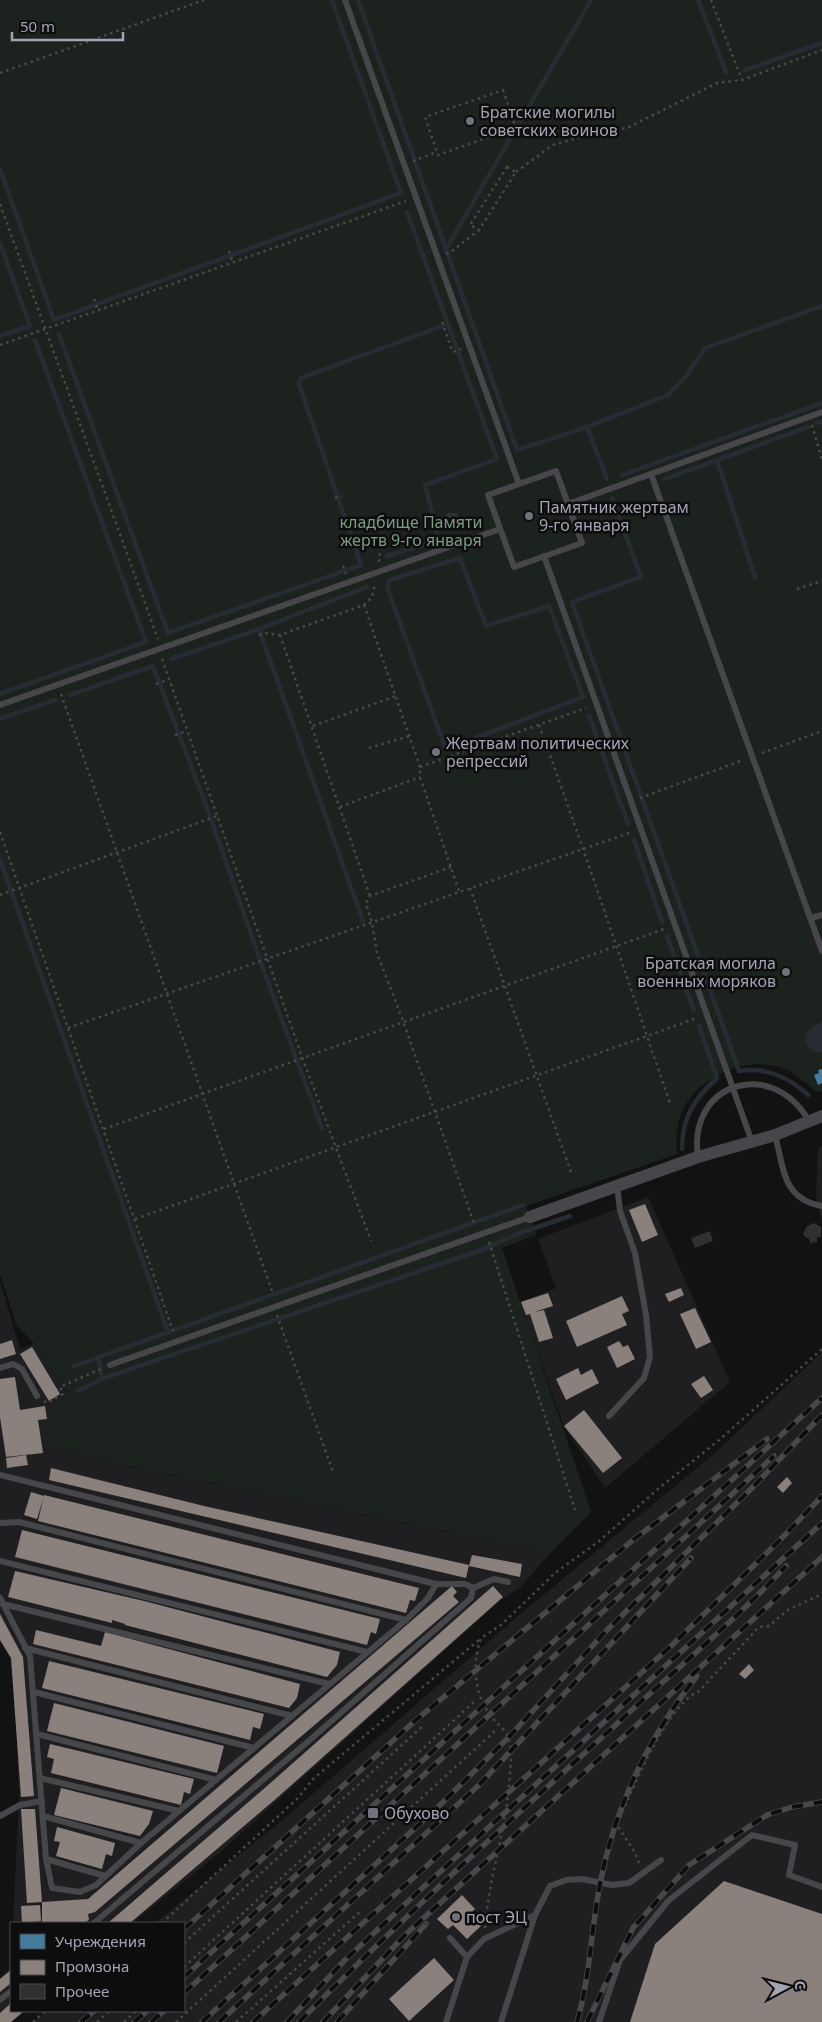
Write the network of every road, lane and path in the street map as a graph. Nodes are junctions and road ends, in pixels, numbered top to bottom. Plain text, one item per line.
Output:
1 (204, 0) edge
2 (345, 0) edge
3 (711, 0) edge
4 (822, 50) edge
5 (0, 72) edge
6 (742, 80) junction
7 (438, 152) junction
8 (412, 162) dead end
9 (516, 172) junction
10 (417, 199) junction
11 (0, 204) edge
12 (479, 230) junction
13 (229, 251) dead end
14 (452, 251) dead end
15 (233, 263) junction
16 (94, 299) dead end
17 (98, 311) junction
18 (442, 322) dead end
19 (45, 329) junction
20 (0, 345) edge
21 (463, 349) dead end
22 (822, 412) edge
23 (809, 417) junction
24 (822, 460) edge
25 (651, 474) junction
26 (519, 484) junction
27 (342, 496) dead end
28 (335, 498) dead end
29 (568, 504) junction
30 (500, 529) junction
31 (544, 556) junction
32 (343, 566) dead end
33 (378, 572) junction
34 (346, 574) dead end
35 (822, 580) edge
36 (797, 589) dead end
37 (364, 605) junction
38 (259, 635) dead end
39 (280, 636) junction
40 (161, 648) junction
41 (168, 680) junction
42 (156, 684) dead end
43 (58, 686) junction
44 (396, 696) junction
45 (596, 704) junction
46 (0, 706) edge
47 (539, 725) junction
48 (312, 726) junction
49 (187, 731) junction
50 (822, 731) edge
51 (175, 735) dead end
52 (410, 736) junction
53 (369, 748) dead end
54 (753, 756) junction
55 (420, 767) junction
56 (420, 777) junction
57 (637, 799) dead end
58 (340, 807) junction
59 (217, 816) junction
60 (641, 829) junction
61 (0, 832) edge
62 (584, 849) junction
63 (116, 852) junction
64 (451, 867) junction
65 (21, 888) junction
66 (470, 888) junction
67 (459, 891) junction
68 (0, 895) edge
69 (370, 896) junction
70 (822, 915) edge
71 (811, 918) junction
72 (372, 923) junction
73 (675, 925) junction
74 (615, 947) junction
75 (822, 951) edge
76 (268, 959) junction
77 (505, 986) junction
78 (168, 995) junction
79 (707, 1014) junction
80 (403, 1021) junction
81 (68, 1028) junction
82 (647, 1036) junction
83 (302, 1057) junction
84 (537, 1075) junction
85 (733, 1088) junction
86 (202, 1094) junction
87 (671, 1106) dead end
88 (434, 1112) junction
89 (822, 1116) edge
90 (809, 1121) junction
91 (104, 1129) junction
92 (775, 1135) junction
93 (753, 1142) junction
94 (336, 1147) junction
95 (698, 1157) junction
96 (571, 1172) dead end
97 (234, 1184) junction
98 (617, 1185) junction
99 (822, 1206) edge
100 (530, 1217) joint
101 (136, 1219) junction
102 (475, 1227) dead end
103 (371, 1241) dead end
104 (489, 1244) dead end
105 (272, 1291) dead end
106 (277, 1316) dead end
107 (172, 1327) dead end
108 (822, 1349) edge
109 (110, 1366) dead end
110 (0, 1368) edge
111 (97, 1370) dead end
112 (36, 1396) joint
113 (609, 1416) dead end
114 (333, 1472) dead end
115 (0, 1475) edge
116 (575, 1510) dead end
117 (0, 1523) edge
118 (0, 1560) edge
119 (508, 1582) dead end
120 (436, 1584) junction
121 (473, 1588) junction
122 (822, 1594) edge
123 (2, 1601) edge
124 (406, 1620) junction
125 (481, 1638) junction
126 (26, 1648) junction
127 (367, 1652) junction
128 (329, 1684) junction
129 (34, 1692) junction
130 (475, 1700) dead end
131 (292, 1716) junction
132 (424, 1725) dead end
133 (496, 1730) dead end
134 (37, 1734) junction
135 (254, 1748) junction
136 (40, 1778) junction
137 (216, 1780) junction
138 (42, 1801) junction
139 (179, 1811) junction
140 (0, 1816) edge
141 (43, 1816) junction
142 (141, 1843) junction
143 (46, 1859) junction
144 (662, 1860) dead end
145 (643, 1874) junction
146 (105, 1876) junction
147 (822, 1887) edge
148 (362, 1911) dead end
149 (536, 1915) junction
150 (95, 1922) edge
151 (163, 1922) edge
152 (450, 1938) dead end
153 (484, 1939) junction
154 (185, 1942) edge
155 (467, 1957) junction
156 (185, 1966) edge
157 (10, 1992) edge
158 (0, 2000) edge
159 (44, 2012) edge
160 (108, 2012) edge
161 (135, 2012) edge
162 (33, 2022) edge
163 (97, 2022) edge
164 (124, 2022) edge
165 (176, 2022) edge
166 (236, 2022) edge
167 (446, 2022) edge
168 (501, 2022) edge
169 (599, 2022) edge

1 - 5 path
2 - 10 lane
3 - 6 path
4 - 6 path
6 - 9 path
7 - 7 path
7 - 8 path
9 - 12 path
9 - 12 path
10 - 15 path
10 - 26 lane
11 - 19 path
12 - 14 path
13 - 15 path
15 - 17 path
16 - 17 path
17 - 19 path
18 - 21 path
19 - 20 path
19 - 40 path
22 - 23 lane
23 - 24 path
23 - 25 lane
25 - 29 lane
25 - 54 lane
26 - 29 lane
26 - 30 lane
27 - 28 path
29 - 31 lane
30 - 31 lane
30 - 33 lane
31 - 45 lane
32 - 34 path
33 - 37 path
33 - 40 lane
35 - 36 path
37 - 39 path
37 - 44 path
38 - 39 path
39 - 48 path
40 - 41 path
40 - 43 lane
41 - 42 path
41 - 49 path
43 - 46 lane
43 - 63 path
44 - 48 path
44 - 52 path
45 - 47 path
45 - 60 lane
47 - 55 path
47 - 62 path
48 - 58 path
49 - 51 path
49 - 59 path
50 - 54 path
52 - 53 path
52 - 55 path
54 - 57 path
54 - 71 lane
55 - 56 path
56 - 58 path
56 - 64 path
58 - 69 path
59 - 63 path
59 - 76 path
60 - 62 path
60 - 73 lane
61 - 65 path
62 - 66 path
62 - 74 path
63 - 65 path
63 - 78 path
64 - 67 path
64 - 69 path
65 - 68 path
65 - 81 path
66 - 67 path
66 - 77 path
67 - 72 path
69 - 72 path
70 - 71 lane
71 - 75 lane
72 - 76 path
72 - 80 path
73 - 74 path
73 - 79 lane
74 - 77 path
74 - 82 path
76 - 78 path
76 - 83 path
77 - 80 path
77 - 84 path
78 - 81 path
78 - 86 path
79 - 82 path
79 - 85 lane
80 - 83 path
80 - 88 path
81 - 91 path
82 - 84 path
82 - 87 path
83 - 86 path
83 - 94 path
84 - 88 path
84 - 96 path
85 - 90 lane
85 - 93 lane
85 - 95 lane
86 - 91 path
86 - 97 path
88 - 94 path
88 - 102 path
89 - 90 street
90 - 92 street
91 - 101 path
92 - 93 street
92 - 99 lane
93 - 95 street
94 - 97 path
94 - 103 path
95 - 98 street
97 - 101 path
97 - 105 path
98 - 100 street
98 - 113 lane
100 - 109 lane
101 - 107 path
104 - 116 path
106 - 114 path
108 - 125 path
110 - 112 lane
111 - 112 path
115 - 120 lane
117 - 124 lane
118 - 127 lane
119 - 121 lane
120 - 121 lane
120 - 124 lane
121 - 150 lane
122 - 145 path
123 - 126 lane
123 - 128 lane
124 - 127 lane
125 - 151 path
125 - 153 path
126 - 129 lane
126 - 131 lane
127 - 128 lane
128 - 131 lane
129 - 134 lane
129 - 135 lane
130 - 156 path
131 - 135 lane
132 - 154 path
133 - 165 path
134 - 136 lane
134 - 137 lane
135 - 137 lane
136 - 138 lane
136 - 139 lane
137 - 139 lane
138 - 140 lane
138 - 141 lane
139 - 142 lane
141 - 142 lane
141 - 143 lane
142 - 146 lane
143 - 146 lane
143 - 146 lane
144 - 145 lane
145 - 149 lane
147 - 169 lane
148 - 166 path
149 - 153 lane
149 - 168 lane
152 - 155 lane
153 - 155 lane
155 - 167 lane
157 - 158 lane
159 - 162 path
160 - 163 path
161 - 164 path

